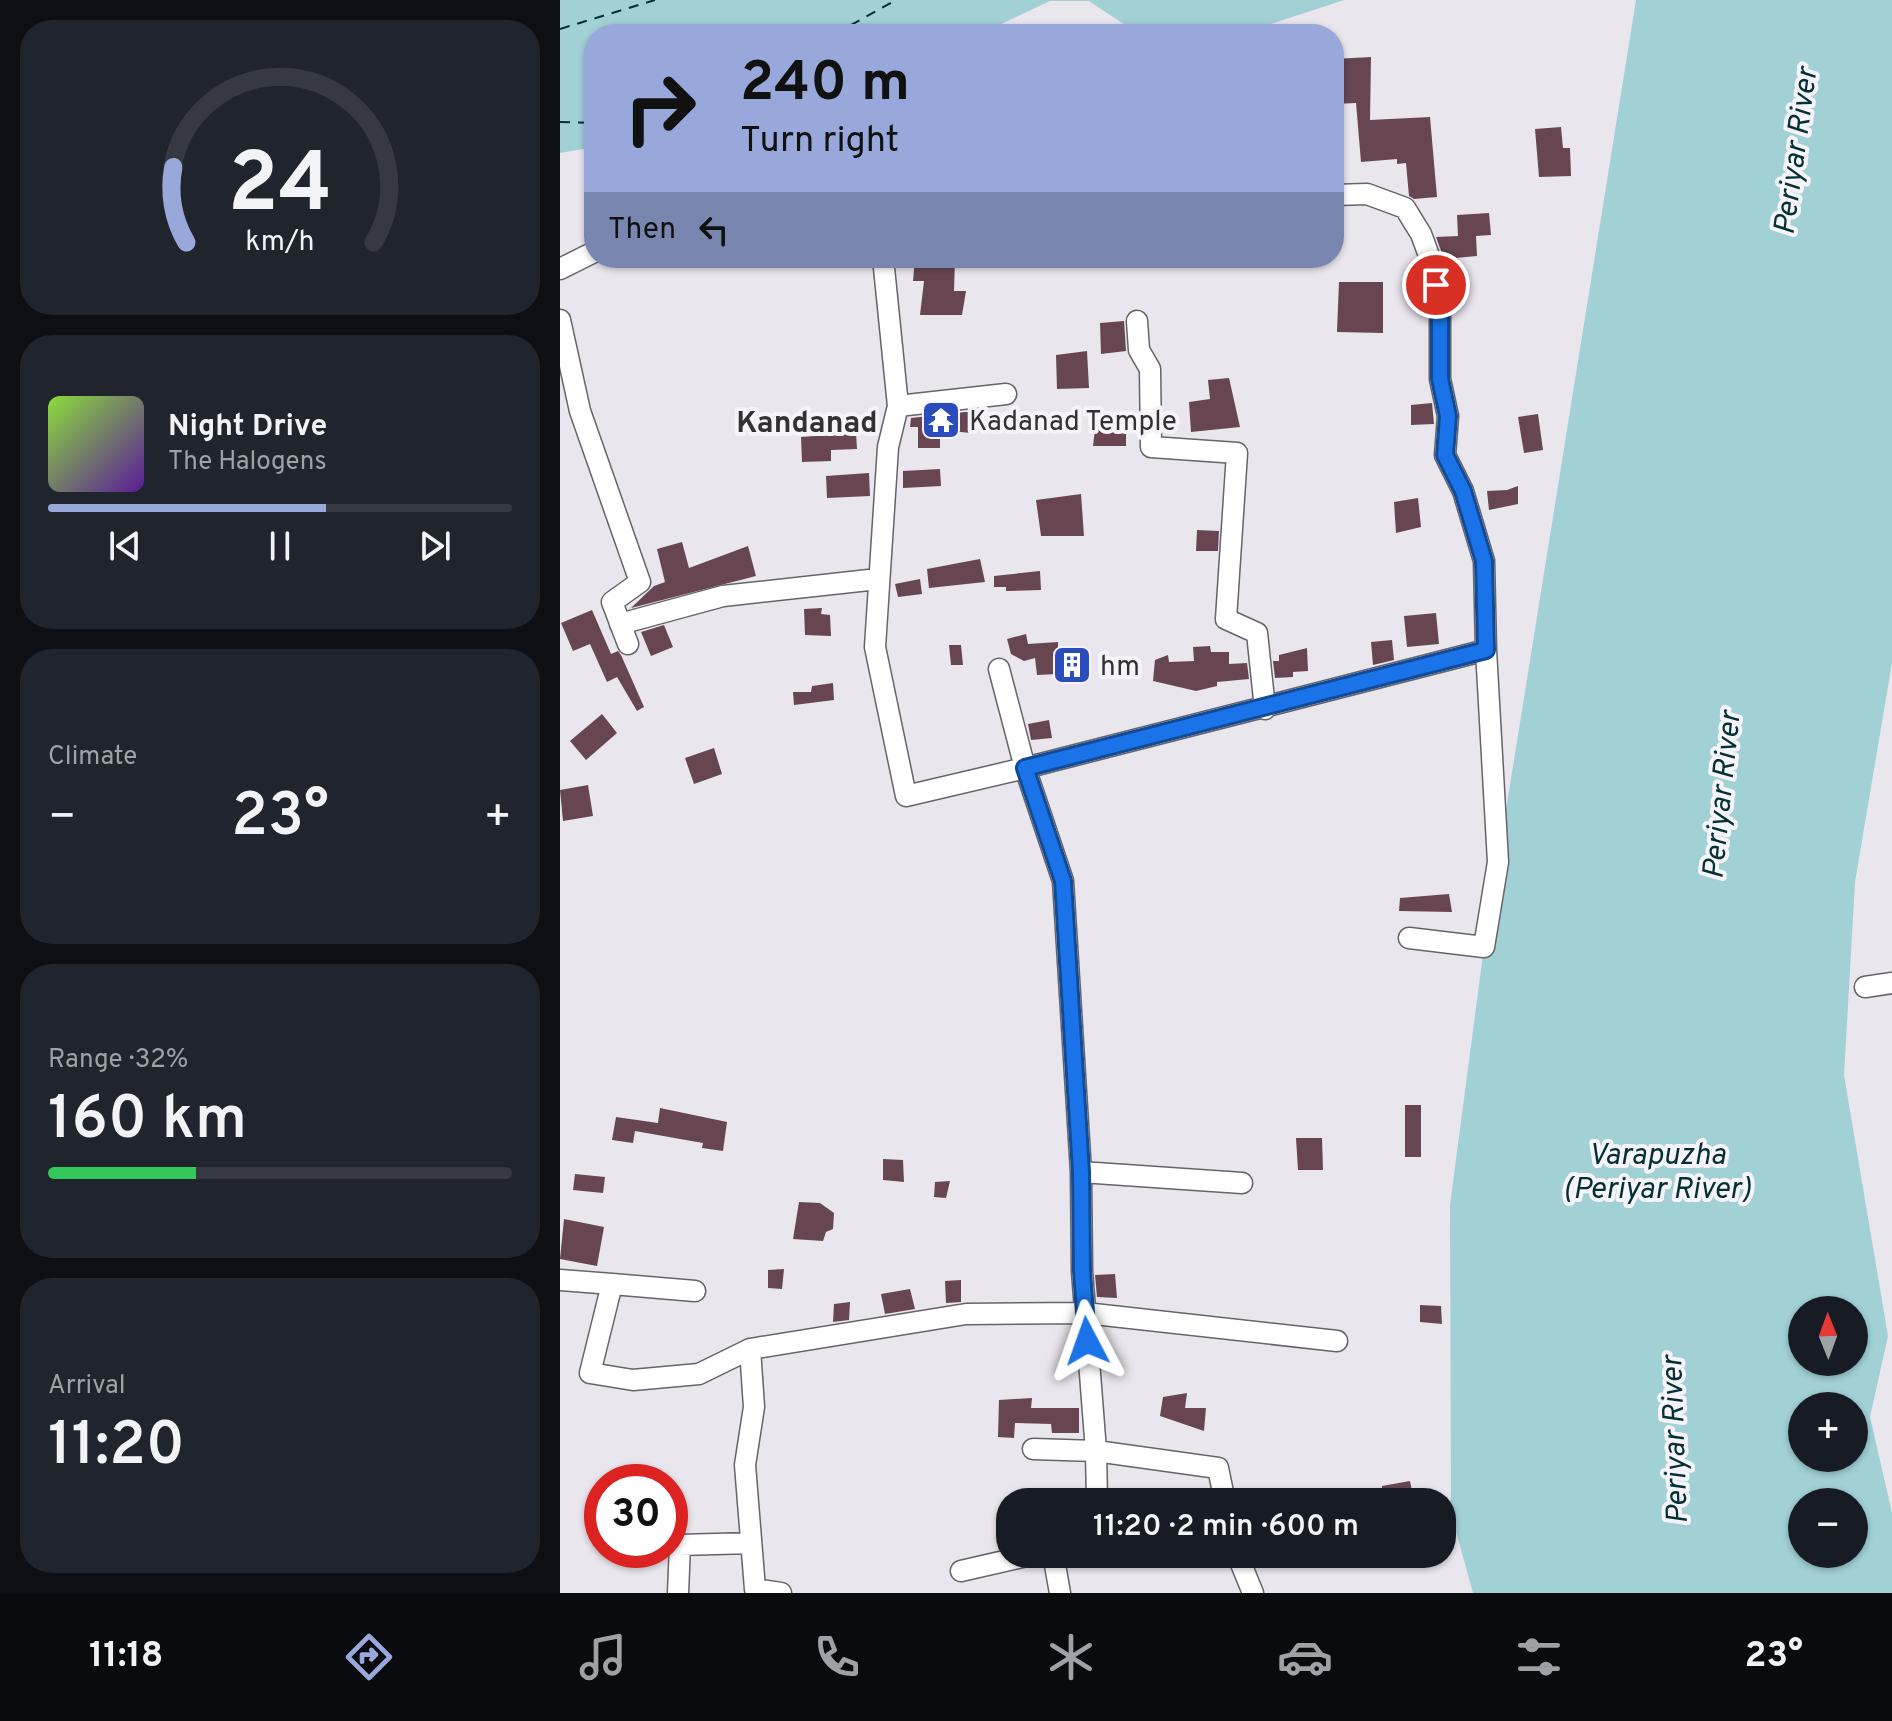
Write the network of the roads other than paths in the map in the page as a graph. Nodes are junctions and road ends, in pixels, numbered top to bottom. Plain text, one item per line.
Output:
1 (1344, 195) edge
2 (584, 257) edge
3 (884, 268) edge
4 (560, 269) edge
5 (560, 320) edge
6 (1137, 321) dead end
7 (1006, 394) dead end
8 (898, 406) junction
9 (878, 579) junction
10 (620, 624) junction
11 (628, 644) dead end
12 (1486, 650) junction
13 (999, 669) dead end
14 (1265, 709) junction
15 (1025, 768) junction
16 (1409, 938) dead end
17 (1892, 983) edge
18 (1865, 987) dead end
19 (1081, 1172) junction
20 (1242, 1183) dead end
21 (560, 1280) edge
22 (612, 1284) junction
23 (695, 1291) dead end
24 (1085, 1313) junction
25 (1337, 1341) dead end
26 (750, 1349) junction
27 (1033, 1449) dead end
28 (1096, 1451) junction
29 (1097, 1488) edge
30 (1222, 1488) edge
31 (751, 1543) junction
32 (996, 1563) edge
33 (1056, 1568) edge
34 (1240, 1568) edge
35 (961, 1571) dead end
36 (678, 1593) edge
37 (781, 1593) edge
38 (1060, 1593) edge
39 (1253, 1593) edge

1 - 12 street
2 - 4 street
3 - 8 street
5 - 10 street
6 - 14 street
7 - 8 street
8 - 9 street
9 - 10 street
9 - 15 street
10 - 11 street
12 - 14 street
12 - 16 street
13 - 15 street
14 - 15 street
15 - 19 street
17 - 18 street
19 - 20 street
19 - 24 street
21 - 22 street
22 - 23 street
22 - 26 street
24 - 25 street
24 - 26 street
24 - 28 street
26 - 31 street
27 - 28 street
28 - 29 street
28 - 30 street
31 - 36 street
31 - 37 street
32 - 35 street
33 - 38 street
34 - 39 street

